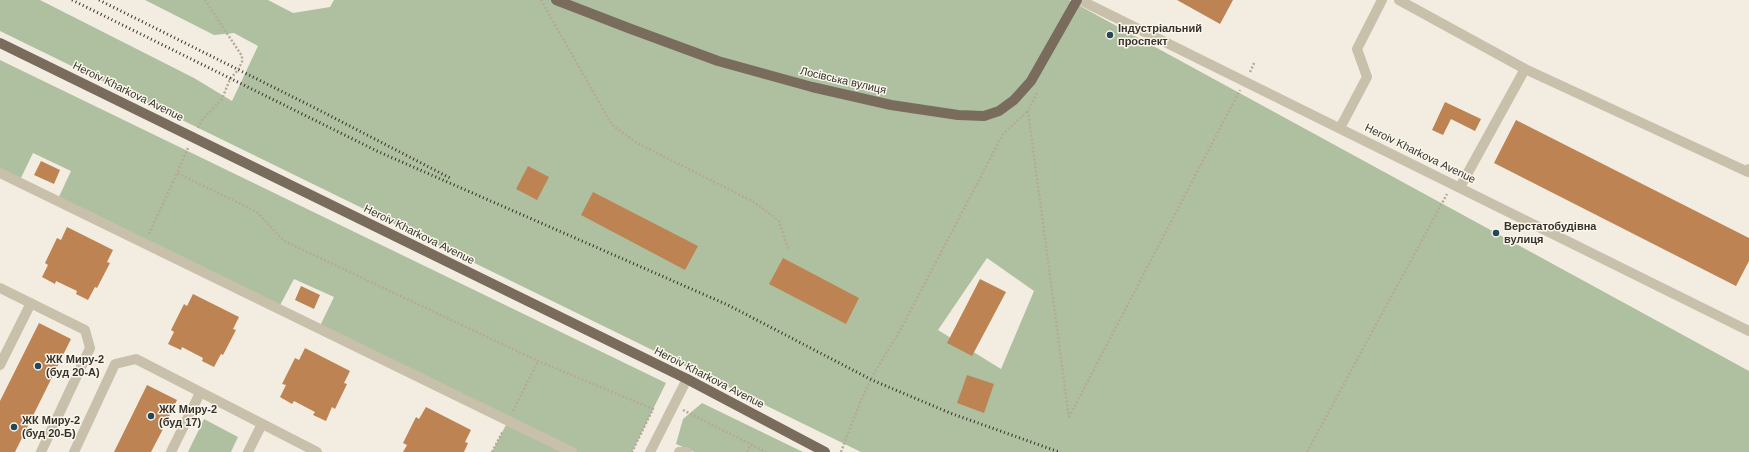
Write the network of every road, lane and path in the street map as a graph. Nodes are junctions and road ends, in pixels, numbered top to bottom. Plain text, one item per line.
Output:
1 (205, 0) edge
2 (541, 0) edge
3 (556, 0) edge
4 (1077, 0) edge
5 (1080, 0) edge
6 (1382, 0) edge
7 (1399, 0) edge
8 (0, 43) edge
9 (1255, 61) dead end
10 (1525, 69) junction
11 (1245, 81) junction
12 (1039, 89) dead end
13 (1028, 111) junction
14 (1340, 128) junction
15 (198, 130) dead end
16 (188, 148) dead end
17 (1749, 169) edge
18 (0, 173) edge
19 (178, 173) junction
20 (1456, 186) junction
21 (145, 243) junction
22 (788, 249) dead end
23 (0, 288) edge
24 (31, 303) junction
25 (1749, 331) edge
26 (538, 361) junction
27 (0, 365) edge
28 (687, 379) junction
29 (200, 392) junction
30 (674, 405) junction
31 (508, 421) junction
32 (262, 424) junction
33 (751, 444) junction
34 (760, 451) edge
35 (41, 452) edge
36 (74, 452) edge
37 (171, 452) edge
38 (248, 452) edge
39 (317, 452) edge
40 (492, 452) edge
41 (572, 452) edge
42 (632, 452) edge
43 (650, 452) edge
44 (679, 452) edge
45 (687, 452) edge
46 (747, 452) edge
47 (766, 452) edge
48 (825, 452) edge
49 (841, 452) edge
50 (1307, 452) edge

1 - 15 path
2 - 22 path
3 - 4 main road, Лосівська вулиця
5 - 11 street, Heroiv Kharkova Avenue
6 - 14 street
7 - 10 street
8 - 28 main road, Heroiv Kharkova Avenue
9 - 11 path
10 - 17 street
10 - 20 street
11 - 13 path
11 - 14 street, Heroiv Kharkova Avenue
12 - 13 path
13 - 49 path
14 - 20 street, Heroiv Kharkova Avenue
16 - 19 path
18 - 21 street
19 - 21 path
19 - 26 path
20 - 25 street, Heroiv Kharkova Avenue
20 - 50 path
21 - 31 street
23 - 24 street
24 - 27 street
24 - 35 street
26 - 31 path
26 - 42 path
28 - 30 street
28 - 48 main road, Heroiv Kharkova Avenue
29 - 32 street
29 - 36 street
29 - 37 street
30 - 33 path
30 - 43 street
31 - 40 path
31 - 41 street
32 - 38 street
32 - 39 street
33 - 34 path
33 - 46 path
34 - 47 path
44 - 45 street

